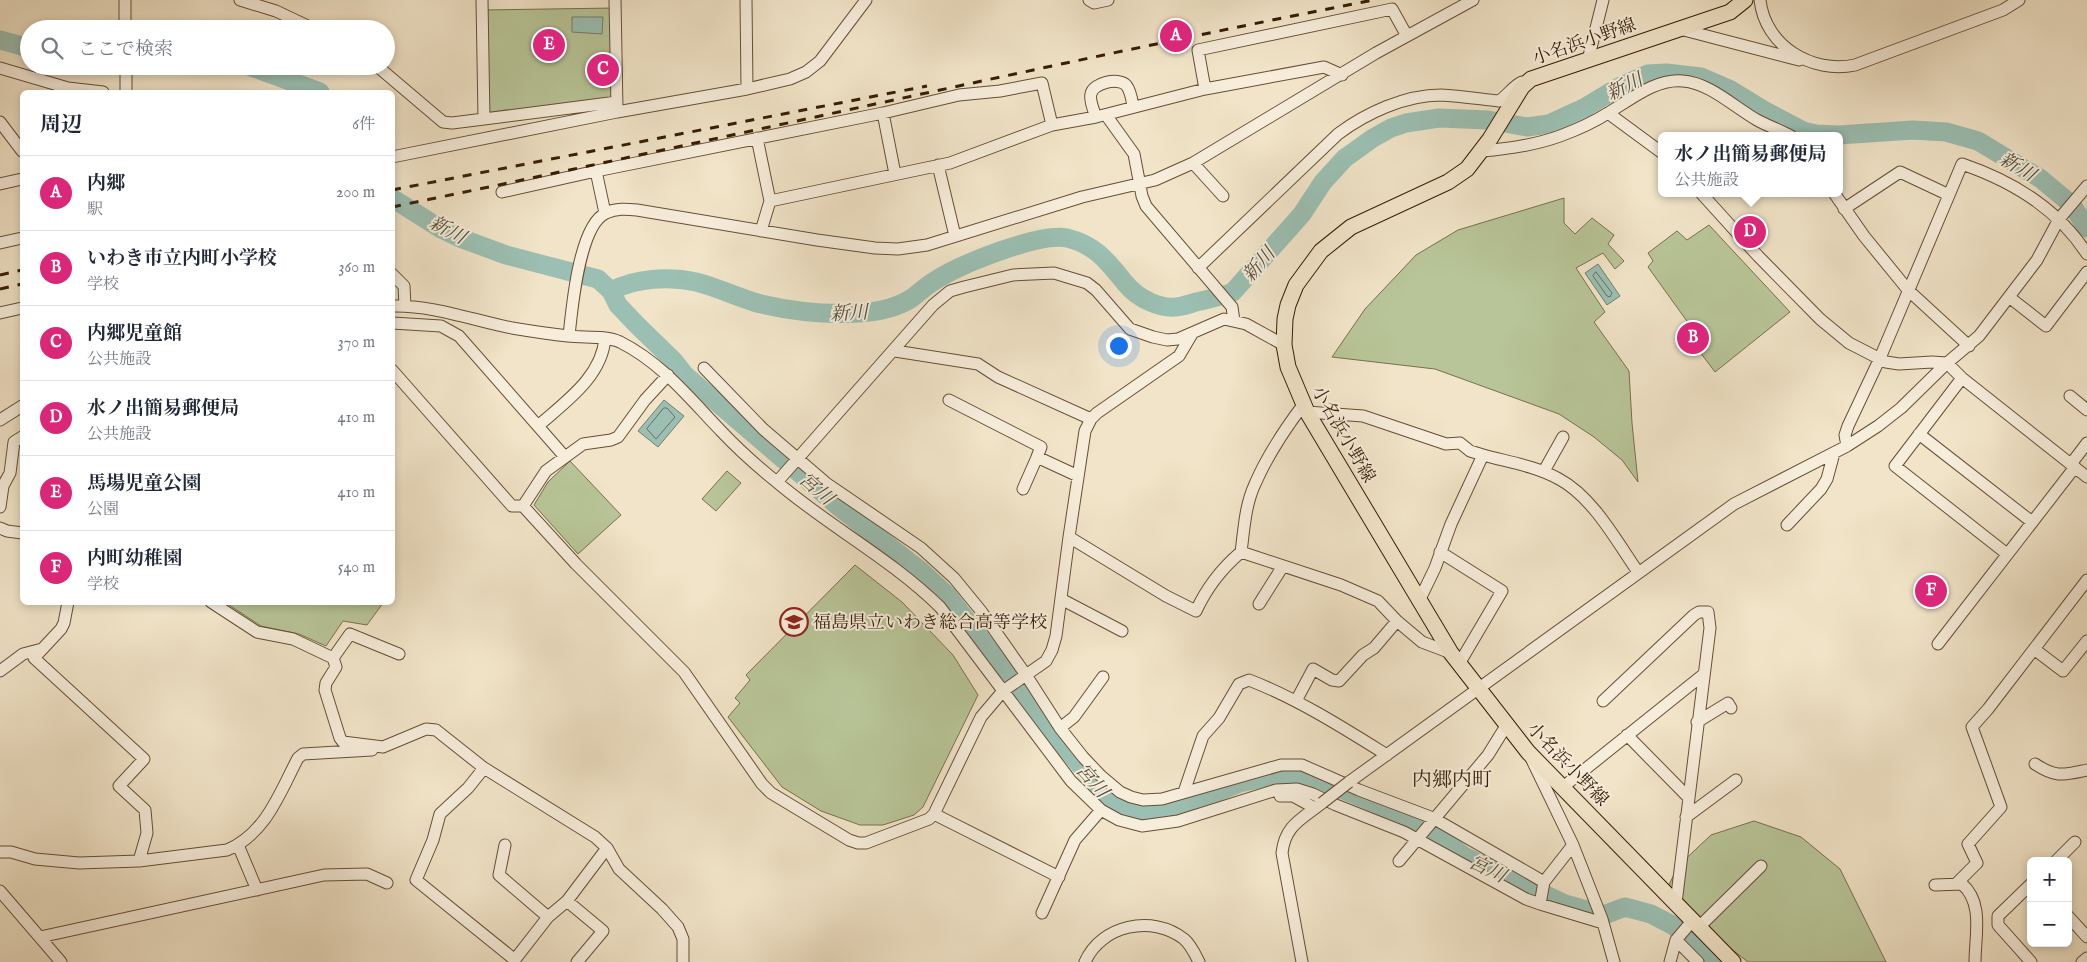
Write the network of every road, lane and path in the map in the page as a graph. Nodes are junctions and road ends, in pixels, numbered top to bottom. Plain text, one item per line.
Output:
1 (125, 0) edge
2 (240, 0) edge
3 (482, 0) edge
4 (615, 0) edge
5 (746, 0) edge
6 (866, 0) edge
7 (1089, 0) edge
8 (1108, 0) edge
9 (1473, 0) edge
10 (1603, 0) edge
11 (1745, 0) edge
12 (1760, 0) edge
13 (2019, 0) edge
14 (276, 5) edge
15 (125, 20) edge
16 (300, 20) edge
17 (1680, 30) junction
18 (1407, 36) junction
19 (1588, 60) junction
20 (1808, 62) junction
21 (0, 68) edge
22 (20, 74) edge
23 (1342, 74) junction
24 (24, 75) edge
25 (126, 75) edge
26 (388, 75) edge
27 (1530, 79) junction
28 (746, 89) junction
29 (1205, 89) junction
30 (86, 90) edge
31 (126, 90) edge
32 (617, 107) junction
33 (1133, 108) junction
34 (883, 113) junction
35 (1608, 113) junction
36 (1101, 116) junction
37 (484, 119) junction
38 (0, 122) edge
39 (1052, 125) junction
40 (1782, 132) edge
41 (757, 138) junction
42 (1486, 145) junction
43 (20, 147) edge
44 (1658, 150) edge
45 (397, 156) edge
46 (1193, 162) junction
47 (938, 165) junction
48 (596, 171) junction
49 (895, 174) junction
50 (20, 179) edge
51 (0, 184) edge
52 (1140, 184) junction
53 (2086, 189) edge
54 (502, 192) dead end
55 (1949, 195) junction
56 (1223, 196) dead end
57 (1705, 197) edge
58 (1836, 197) edge
59 (770, 201) junction
60 (1844, 209) junction
61 (605, 213) junction
62 (2060, 218) junction
63 (761, 231) junction
64 (955, 236) junction
65 (20, 238) edge
66 (0, 243) edge
67 (2087, 254) edge
68 (1200, 269) junction
69 (2087, 272) edge
70 (395, 277) edge
71 (1908, 290) junction
72 (2009, 297) junction
73 (395, 306) edge
74 (405, 306) junction
75 (20, 308) edge
76 (0, 313) edge
77 (465, 317) junction
78 (1234, 321) junction
79 (395, 323) edge
80 (569, 332) junction
81 (1192, 334) junction
82 (459, 336) junction
83 (605, 338) junction
84 (1284, 345) junction
85 (1969, 346) junction
86 (895, 351) junction
87 (1880, 358) junction
88 (1947, 363) junction
89 (704, 368) dead end
90 (395, 373) edge
91 (668, 375) junction
92 (1962, 378) junction
93 (2070, 396) dead end
94 (949, 400) dead end
95 (20, 407) edge
96 (1305, 409) junction
97 (2087, 410) edge
98 (1091, 419) junction
99 (0, 420) edge
100 (538, 426) junction
101 (1919, 434) junction
102 (1563, 437) dead end
103 (20, 438) edge
104 (2087, 443) edge
105 (1846, 446) junction
106 (1834, 452) junction
107 (1038, 455) junction
108 (1482, 455) junction
109 (565, 457) junction
110 (797, 460) junction
111 (2073, 466) junction
112 (1544, 471) junction
113 (1078, 476) junction
114 (2087, 477) edge
115 (780, 479) junction
116 (1024, 489) dead end
117 (523, 506) junction
118 (0, 507) edge
119 (2032, 522) junction
120 (1787, 526) dead end
121 (0, 528) edge
122 (20, 532) edge
123 (1069, 537) junction
124 (1241, 552) junction
125 (1440, 552) junction
126 (2007, 554) junction
127 (1283, 566) junction
128 (1638, 572) junction
129 (2087, 580) edge
130 (1061, 598) junction
131 (1420, 599) junction
132 (1260, 604) dead end
133 (67, 605) edge
134 (216, 605) edge
135 (1397, 621) junction
136 (1122, 631) dead end
137 (2087, 641) edge
138 (1938, 644) dead end
139 (43, 649) junction
140 (2034, 649) junction
141 (399, 654) dead end
142 (333, 658) junction
143 (1455, 658) junction
144 (0, 670) edge
145 (1704, 674) junction
146 (1025, 676) junction
147 (1103, 677) dead end
148 (1477, 688) junction
149 (1006, 689) junction
150 (1296, 701) junction
151 (1603, 701) dead end
152 (1731, 708) dead end
153 (1698, 722) junction
154 (1506, 726) junction
155 (1060, 728) junction
156 (1627, 735) junction
157 (383, 747) junction
158 (1528, 752) junction
159 (1387, 755) junction
160 (2035, 764) dead end
161 (484, 768) junction
162 (2087, 770) edge
163 (1736, 780) dead end
164 (1562, 787) junction
165 (1184, 792) junction
166 (1263, 794) junction
167 (1688, 797) junction
168 (1319, 806) junction
169 (1101, 810) junction
170 (934, 814) junction
171 (1686, 817) junction
172 (1432, 820) junction
173 (1419, 838) junction
174 (2075, 842) dead end
175 (238, 845) junction
176 (504, 845) dead end
177 (1573, 845) junction
178 (607, 848) junction
179 (0, 852) edge
180 (2060, 857) edge
181 (139, 861) junction
182 (1399, 861) dead end
183 (1761, 866) dead end
184 (1059, 877) junction
185 (387, 883) dead end
186 (1544, 884) junction
187 (1956, 884) junction
188 (1935, 885) dead end
189 (2027, 888) edge
190 (257, 890) junction
191 (0, 891) edge
192 (567, 901) junction
193 (1540, 902) junction
194 (1676, 903) junction
195 (1042, 913) dead end
196 (548, 917) junction
197 (2072, 920) edge
198 (1602, 921) junction
199 (1693, 924) junction
200 (40, 937) junction
201 (2087, 937) edge
202 (1677, 939) junction
203 (2087, 958) edge
204 (514, 961) edge
205 (61, 962) edge
206 (577, 962) edge
207 (682, 962) edge
208 (1085, 962) edge
209 (1199, 962) edge
210 (1302, 962) edge
211 (1614, 962) edge
212 (1670, 962) edge
213 (1698, 962) edge
214 (1733, 962) edge
215 (1975, 962) edge
216 (2032, 962) edge
217 (2082, 962) edge

1 - 15 street
2 - 14 street
3 - 37 street
4 - 32 street
5 - 28 street
6 - 28 street
7 - 8 street
9 - 18 street
10 - 19 street
11 - 17 main road, 小名浜小野線
12 - 20 street
13 - 20 street
14 - 16 street
17 - 19 main road, 小名浜小野線
17 - 20 street
18 - 23 street
18 - 29 street
19 - 27 main road, 小名浜小野線
21 - 22 street
23 - 29 street
23 - 46 street
24 - 30 street
25 - 31 street
26 - 37 street
27 - 42 main road, 小名浜小野線
27 - 68 street
28 - 32 street
29 - 33 street
32 - 37 street
32 - 45 street
33 - 36 street
33 - 36 street
34 - 39 street
34 - 41 street
34 - 49 street
35 - 40 street
35 - 42 street
35 - 44 street
36 - 39 street
36 - 52 street
38 - 43 street
39 - 47 street
41 - 48 street
41 - 59 street
42 - 84 main road, 小名浜小野線
46 - 52 street
46 - 56 street
47 - 49 street
47 - 64 street
48 - 54 street
48 - 61 street
49 - 59 street
50 - 51 street
52 - 64 street
52 - 68 street
53 - 62 street
55 - 60 street
55 - 62 street
55 - 71 street
57 - 87 street
58 - 60 street
59 - 63 street
60 - 71 street
61 - 63 street
61 - 80 street
62 - 67 street
62 - 72 street
63 - 64 street
65 - 66 street
68 - 78 street
69 - 72 street
70 - 74 street
71 - 85 street
71 - 87 street
72 - 85 street
73 - 74 street
74 - 77 street
75 - 76 street
77 - 80 street
77 - 82 street
78 - 81 street
78 - 84 street
79 - 82 street
80 - 83 street
81 - 86 street
81 - 98 street
82 - 100 street
83 - 91 street
83 - 100 street
84 - 96 main road, 小名浜小野線
85 - 88 street
86 - 98 street
86 - 110 street
87 - 88 street
87 - 105 street
88 - 92 street
88 - 105 street
89 - 110 street
90 - 117 street
91 - 109 street
91 - 115 street
92 - 101 street
92 - 111 street
93 - 97 street
94 - 107 street
95 - 99 street
96 - 108 street
96 - 124 street
96 - 131 main road, 小名浜小野線
98 - 113 street
100 - 109 street
101 - 119 street
101 - 126 street
102 - 112 street
103 - 118 street
104 - 111 street
105 - 106 street
106 - 120 street
106 - 128 street
107 - 113 street
107 - 116 street
108 - 112 street
108 - 125 street
109 - 117 street
110 - 115 street
110 - 146 street
111 - 114 street
111 - 119 street
112 - 128 street
113 - 123 street
115 - 149 street
117 - 170 street
119 - 126 street
121 - 122 street
123 - 124 street
123 - 130 street
124 - 127 street
125 - 131 street
125 - 143 street
126 - 138 street
127 - 132 street
127 - 135 street
128 - 148 street
129 - 140 street
130 - 136 street
130 - 146 street
131 - 143 main road, 小名浜小野線
133 - 139 street
134 - 142 street
135 - 143 street
135 - 150 street
137 - 140 street
139 - 144 street
139 - 181 street
140 - 187 street
141 - 142 street
142 - 157 street
143 - 148 main road, 小名浜小野線
145 - 151 street
145 - 153 street
145 - 156 street
146 - 149 street
146 - 155 street
147 - 155 street
148 - 154 main road, 小名浜小野線
148 - 159 street
149 - 169 street
149 - 170 street
150 - 159 street
150 - 165 street
152 - 153 street
153 - 167 street
154 - 158 main road, 小名浜小野線
154 - 172 street
155 - 165 street
156 - 164 street
156 - 167 street
157 - 161 street
157 - 175 street
158 - 164 main road, 小名浜小野線
158 - 177 street
159 - 168 street, bridge
160 - 162 street
161 - 178 street
161 - 204 street
163 - 171 street
164 - 194 main road, 小名浜小野線
165 - 172 street
166 - 168 street
166 - 169 street
166 - 173 street
167 - 171 street
168 - 210 street
169 - 184 street
170 - 184 street
171 - 194 street
172 - 173 street
172 - 186 street
173 - 182 street
173 - 193 street
174 - 180 street
175 - 181 street
175 - 190 street
176 - 196 street
177 - 186 street
177 - 198 street
178 - 192 street
178 - 207 street
179 - 181 street
183 - 199 street
184 - 195 street
185 - 190 street
186 - 193 street
187 - 188 street
187 - 215 street
189 - 216 street
190 - 200 street
191 - 200 street
192 - 196 street
192 - 206 street
193 - 198 street
194 - 199 main road, 小名浜小野線
196 - 204 street
197 - 201 street
198 - 211 street
199 - 202 street
199 - 214 main road, 小名浜小野線
200 - 205 street
202 - 212 street
202 - 213 street
203 - 217 street
208 - 209 street

